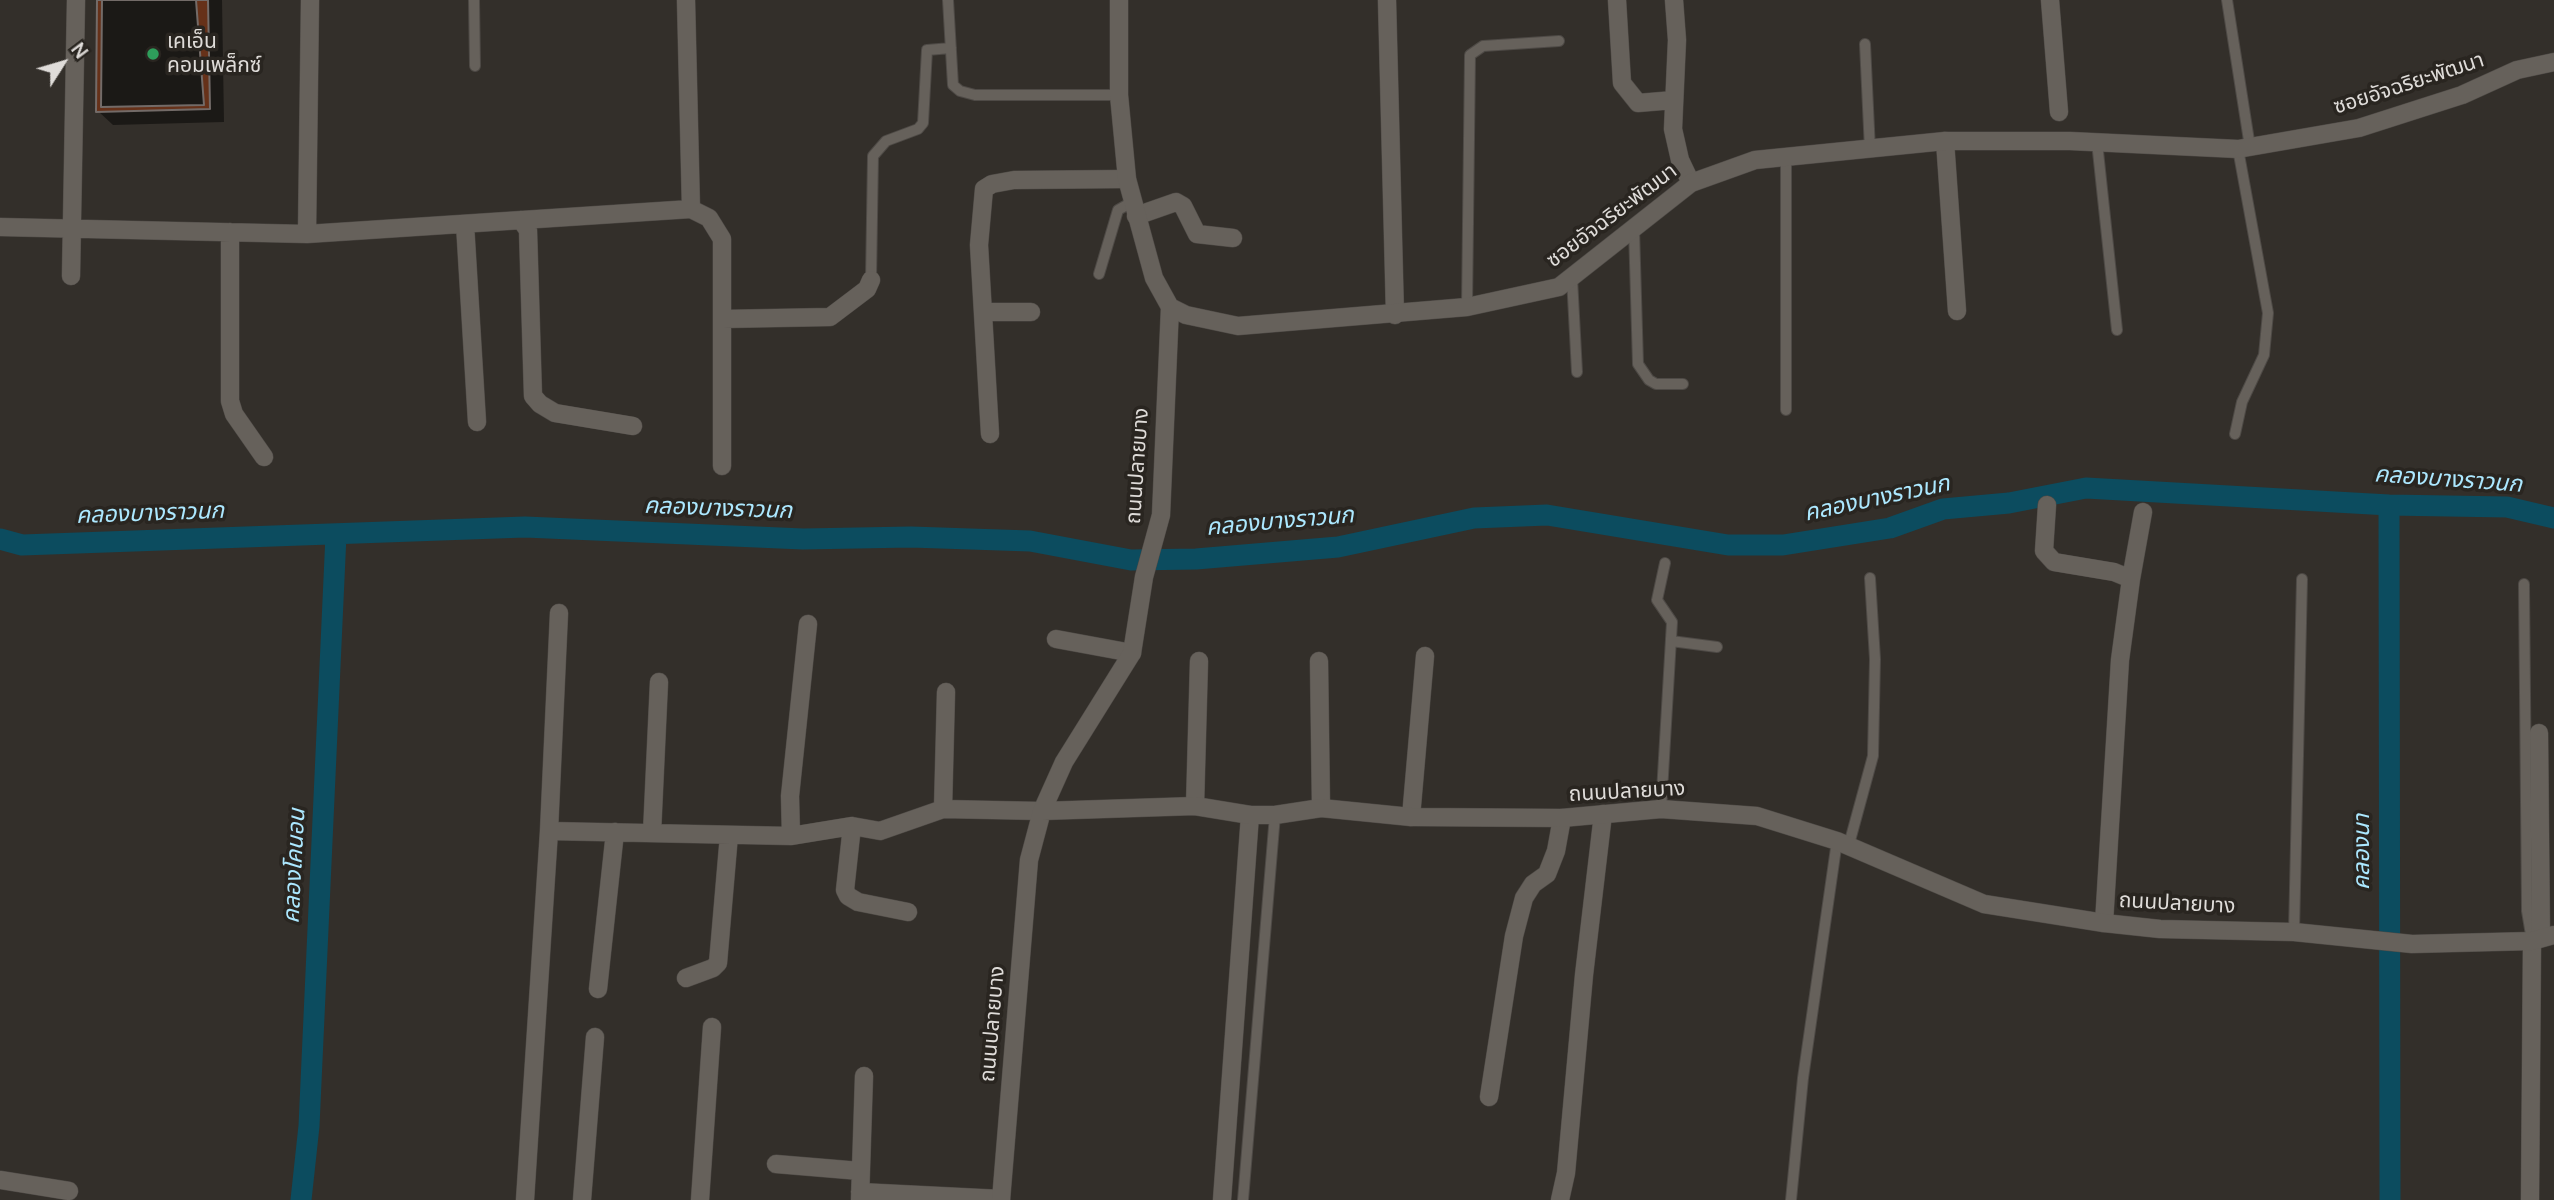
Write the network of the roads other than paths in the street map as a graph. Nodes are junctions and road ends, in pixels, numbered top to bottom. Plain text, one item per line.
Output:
1 (76, 0) edge
2 (310, 0) edge
3 (474, 0) edge
4 (686, 0) edge
5 (948, 0) edge
6 (1119, 0) edge
7 (1387, 0) edge
8 (1617, 0) edge
9 (1674, 0) edge
10 (2050, 0) edge
11 (2227, 0) edge
12 (1559, 41) dead end
13 (1865, 44) dead end
14 (951, 48) junction
15 (2554, 62) edge
16 (475, 66) dead end
17 (1119, 95) junction
18 (1674, 100) junction
19 (2059, 112) dead end
20 (1945, 141) junction
21 (2097, 142) junction
22 (2244, 148) junction
23 (1870, 150) junction
24 (1786, 157) junction
25 (1127, 179) junction
26 (1691, 183) junction
27 (691, 209) junction
28 (1134, 209) junction
29 (522, 220) junction
30 (465, 224) junction
31 (0, 227) edge
32 (70, 228) junction
33 (1634, 229) junction
34 (230, 232) junction
35 (307, 234) junction
36 (1233, 237) dead end
37 (1099, 274) dead end
38 (71, 276) dead end
39 (1572, 278) junction
40 (872, 280) joint
41 (1170, 307) junction
42 (1467, 307) junction
43 (1957, 311) dead end
44 (984, 312) junction
45 (1031, 312) dead end
46 (1395, 315) junction
47 (722, 319) junction
48 (2117, 330) dead end
49 (1577, 372) dead end
50 (1683, 384) dead end
51 (1786, 410) dead end
52 (477, 422) dead end
53 (633, 426) dead end
54 (990, 434) dead end
55 (2235, 434) dead end
56 (264, 457) dead end
57 (722, 466) dead end
58 (2047, 505) dead end
59 (2143, 512) dead end
60 (1665, 563) dead end
61 (1870, 578) dead end
62 (2131, 579) junction
63 (2302, 579) dead end
64 (2524, 584) dead end
65 (559, 613) dead end
66 (808, 624) dead end
67 (1056, 639) dead end
68 (1671, 642) junction
69 (1717, 647) dead end
70 (1132, 653) junction
71 (1425, 656) dead end
72 (1199, 661) dead end
73 (1319, 662) dead end
74 (659, 682) dead end
75 (946, 692) dead end
76 (2539, 733) dead end
77 (1195, 806) junction
78 (1321, 808) junction
79 (1661, 808) junction
80 (943, 810) junction
81 (1042, 811) junction
82 (1603, 814) junction
83 (1250, 815) junction
84 (1275, 815) junction
85 (1411, 817) junction
86 (1562, 818) junction
87 (852, 826) junction
88 (549, 831) junction
89 (615, 832) junction
90 (652, 833) junction
91 (729, 835) junction
92 (792, 836) junction
93 (1843, 845) junction
94 (908, 912) dead end
95 (2104, 923) junction
96 (2294, 932) junction
97 (2542, 938) edge
98 (686, 978) dead end
99 (598, 989) dead end
100 (712, 1027) dead end
101 (595, 1037) dead end
102 (864, 1076) dead end
103 (1489, 1097) dead end
104 (776, 1164) dead end
105 (860, 1171) junction
106 (0, 1180) edge
107 (69, 1191) dead end
108 (860, 1196) edge
109 (1001, 1199) edge
110 (524, 1200) edge
111 (582, 1200) edge
112 (700, 1200) edge
113 (1222, 1200) edge
114 (1243, 1200) edge
115 (1560, 1200) edge
116 (1791, 1200) edge
117 (2530, 1200) edge

1 - 32 street
2 - 35 street
3 - 16 lane
4 - 27 street
5 - 14 lane
6 - 17 street
7 - 46 street
8 - 18 street
9 - 18 street
10 - 19 street
11 - 22 lane
12 - 42 lane
13 - 23 lane
14 - 17 lane
14 - 40 lane
15 - 22 street, ซอยอัจฉริยะพัฒนา
17 - 25 street
18 - 26 street
20 - 21 street, ซอยอัจฉริยะพัฒนา
20 - 23 street, ซอยอัจฉริยะพัฒนา
20 - 43 street
21 - 22 street, ซอยอัจฉริยะพัฒนา
21 - 48 lane
22 - 55 lane
23 - 24 street, ซอยอัจฉริยะพัฒนา
24 - 26 street, ซอยอัจฉริยะพัฒนา
24 - 51 lane
25 - 28 street
25 - 44 street
26 - 33 street, ซอยอัจฉริยะพัฒนา
27 - 29 street
27 - 47 street
28 - 36 street
28 - 37 lane
28 - 41 street
29 - 30 street
29 - 53 street
30 - 35 street
30 - 52 street
31 - 32 street
32 - 34 street
32 - 38 street
33 - 39 street, ซอยอัจฉริยะพัฒนา
33 - 50 lane
34 - 35 street
34 - 56 street
39 - 42 street, ซอยอัจฉริยะพัฒนา
39 - 49 lane
40 - 47 street
41 - 46 street, ซอยอัจฉริยะพัฒนา
41 - 70 street, ถนนปลายบาง
42 - 46 street, ซอยอัจฉริยะพัฒนา
44 - 45 street
44 - 54 street
47 - 57 street
58 - 62 street
59 - 62 street
60 - 68 lane
61 - 93 lane
62 - 95 street
63 - 96 lane
64 - 97 lane
65 - 88 street
66 - 92 street
67 - 70 street
68 - 69 lane
68 - 79 lane
70 - 81 street, ถนนปลายบาง
71 - 85 street
72 - 77 street
73 - 78 street
74 - 90 street
75 - 80 street
76 - 97 street
77 - 81 street, ถนนปลายบาง
77 - 83 street, ถนนปลายบาง
78 - 84 street, ถนนปลายบาง
78 - 85 street, ถนนปลายบาง
79 - 82 street, ถนนปลายบาง
79 - 93 street, ถนนปลายบาง
80 - 81 street
80 - 87 street
81 - 109 street, ถนนปลายบาง
82 - 86 street, ถนนปลายบาง
82 - 115 street
83 - 84 street, ถนนปลายบาง
83 - 113 street
84 - 114 lane
85 - 86 street, ถนนปลายบาง
86 - 103 street
87 - 92 street
87 - 94 street
88 - 89 street
88 - 110 street
89 - 90 street
89 - 99 street
90 - 91 street
91 - 92 street
91 - 98 street
93 - 95 street, ถนนปลายบาง
93 - 116 lane
95 - 96 street, ถนนปลายบาง
96 - 97 street, ถนนปลายบาง
97 - 117 street
100 - 112 street
101 - 111 street
102 - 105 street
104 - 105 street
105 - 108 street
106 - 107 street
108 - 109 street

